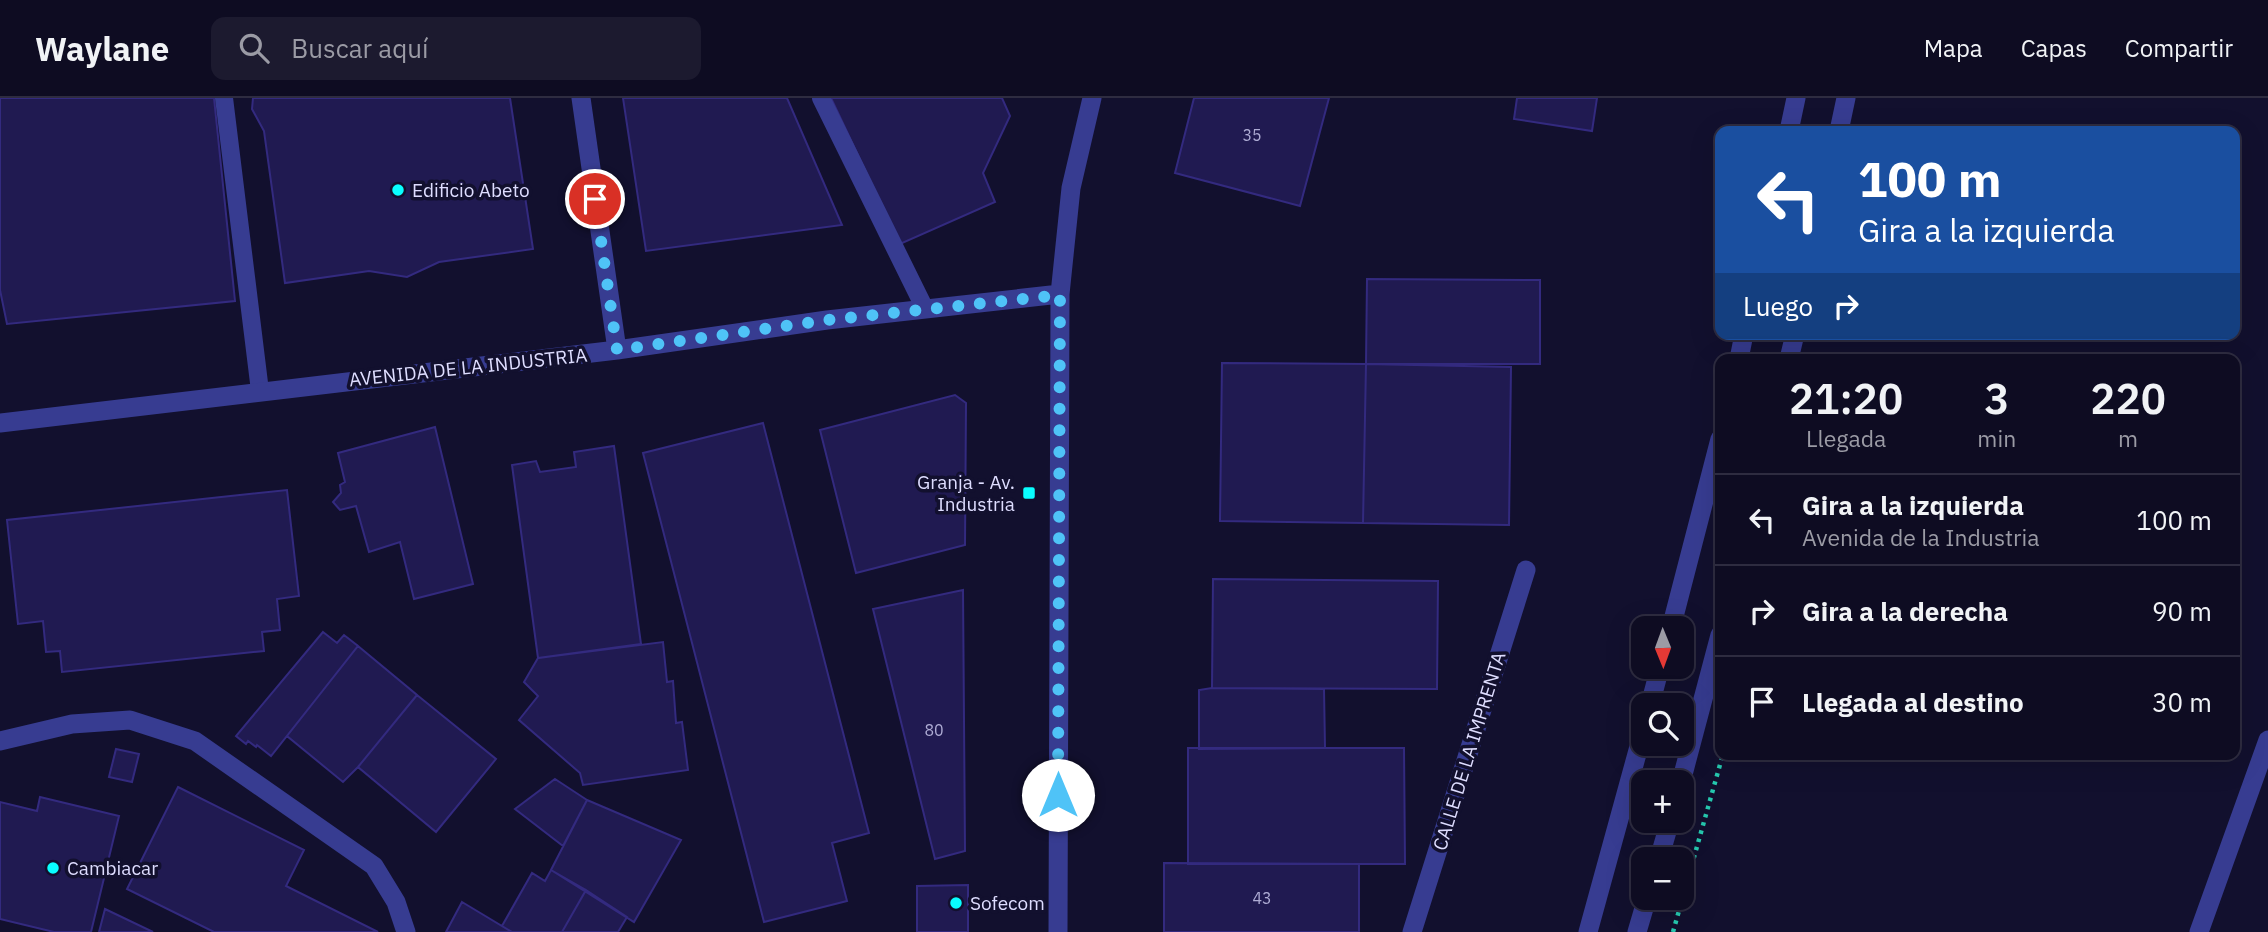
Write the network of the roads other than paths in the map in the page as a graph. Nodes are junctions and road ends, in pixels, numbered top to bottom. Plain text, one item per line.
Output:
1 (224, 98) edge
2 (581, 98) edge
3 (821, 98) edge
4 (1092, 98) edge
5 (1796, 98) edge
6 (1846, 98) edge
7 (1790, 126) edge
8 (1840, 126) edge
9 (1060, 295) junction
10 (925, 309) junction
11 (617, 350) junction
12 (260, 391) junction
13 (0, 423) edge
14 (1715, 458) edge
15 (1526, 569) dead end
16 (1674, 616) edge
17 (1715, 654) edge
18 (2268, 740) edge
19 (0, 741) edge
20 (1636, 756) edge
21 (1685, 770) edge
22 (1643, 910) edge
23 (405, 932) edge
24 (1058, 932) edge
25 (1412, 932) edge
26 (1588, 932) edge
27 (1637, 932) edge
28 (2199, 932) edge

1 - 12 lane
2 - 11 street
3 - 10 lane
4 - 9 street
5 - 7 street
6 - 8 street
9 - 10 street, AVENIDA DE LA INDUSTRIA
9 - 24 street
10 - 11 street, AVENIDA DE LA INDUSTRIA
11 - 12 street, AVENIDA DE LA INDUSTRIA
12 - 13 street, AVENIDA DE LA INDUSTRIA
14 - 16 street
15 - 25 street, CALLE DE LA IMPRENTA
17 - 21 street
18 - 28 street
19 - 23 street
20 - 26 street
22 - 27 street

